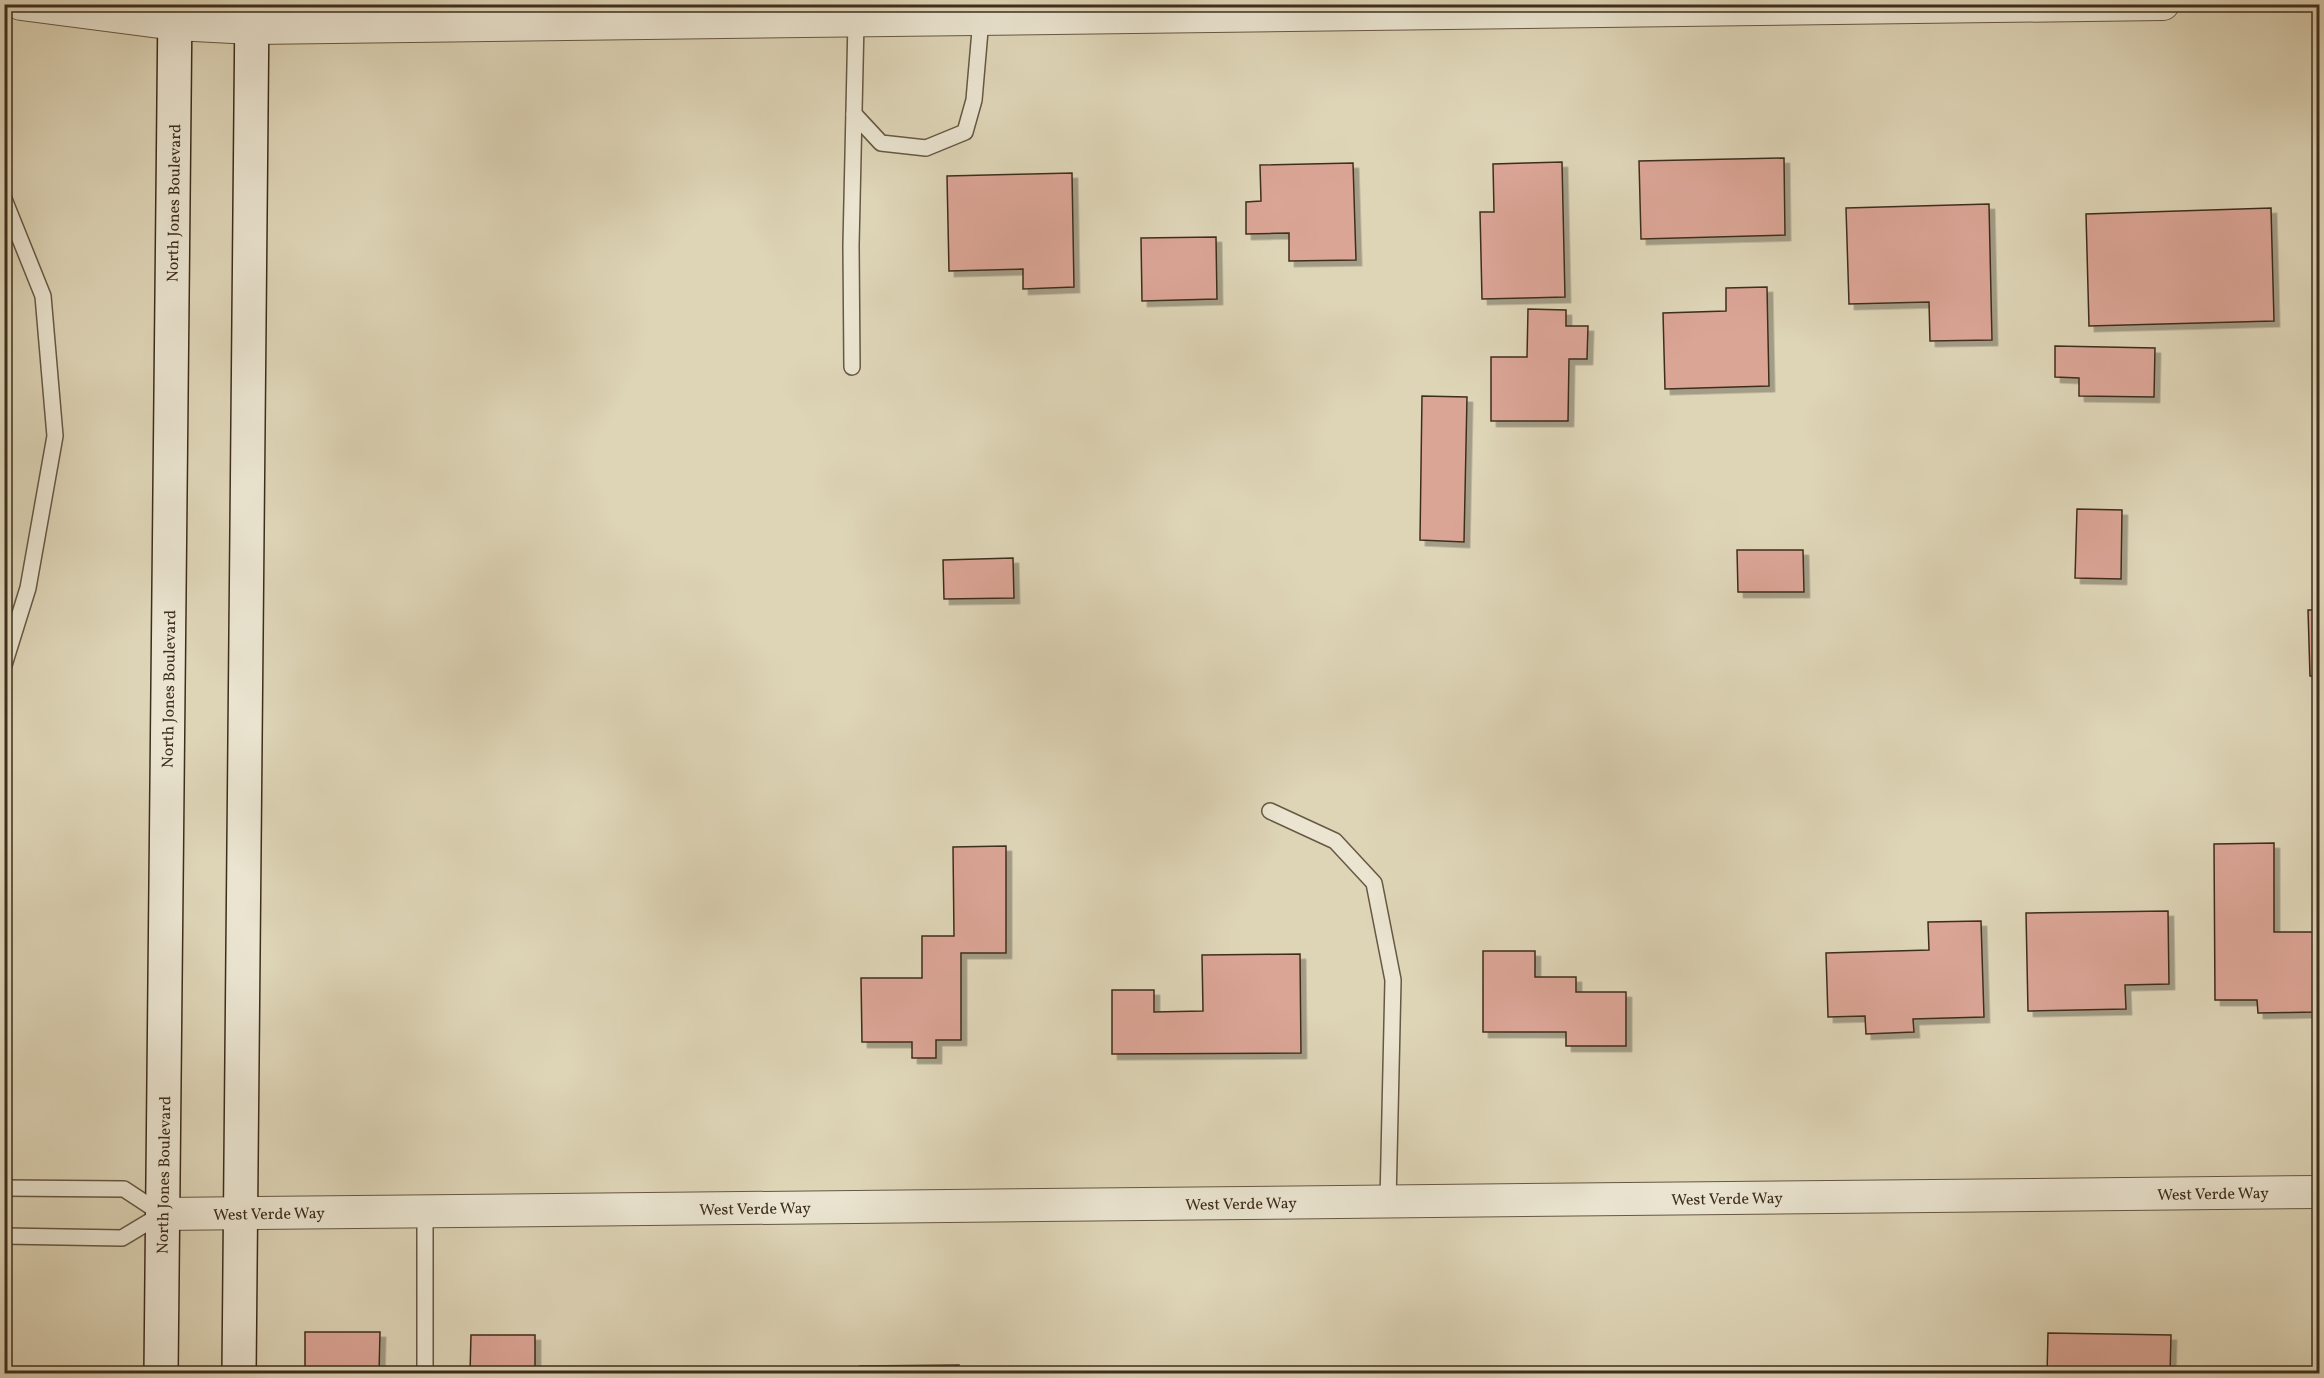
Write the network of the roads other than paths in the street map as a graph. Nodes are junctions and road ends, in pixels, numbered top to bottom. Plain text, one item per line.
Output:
1 (21, 4) edge
2 (2163, 4) edge
3 (175, 14) edge
4 (648, 14) edge
5 (252, 16) edge
6 (981, 19) junction
7 (856, 21) junction
8 (854, 114) junction
9 (4, 199) edge
10 (852, 367) dead end
11 (4, 665) edge
12 (1270, 811) dead end
13 (4, 1188) edge
14 (2319, 1192) edge
15 (1388, 1202) junction
16 (425, 1212) junction
17 (239, 1213) junction
18 (162, 1214) junction
19 (4, 1236) edge
20 (161, 1374) edge
21 (239, 1374) edge
22 (425, 1374) edge

1 - 3 street
2 - 6 street
3 - 5 street
3 - 18 main road, North Jones Boulevard
4 - 5 street
4 - 7 street
5 - 17 main road
6 - 7 street
6 - 8 lane
7 - 8 lane
8 - 10 lane
9 - 11 lane
12 - 15 lane
13 - 18 lane
14 - 15 street, West Verde Way
15 - 16 street, West Verde Way
16 - 17 street, West Verde Way
16 - 22 lane
17 - 18 street, West Verde Way
17 - 21 main road
18 - 19 lane
18 - 20 main road, North Jones Boulevard

